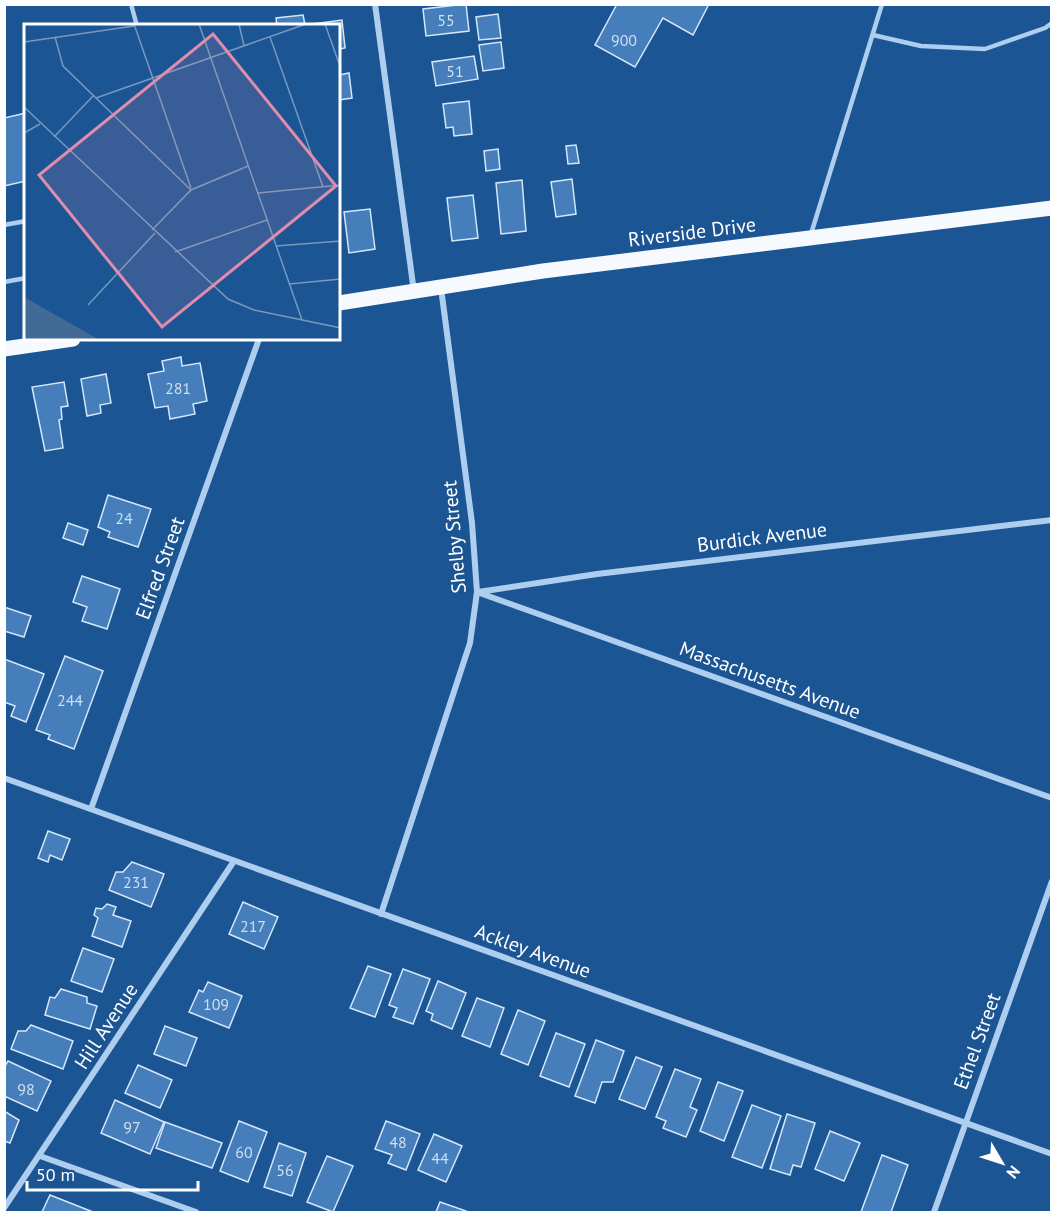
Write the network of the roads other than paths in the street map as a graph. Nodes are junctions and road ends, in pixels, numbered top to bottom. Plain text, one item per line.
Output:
1 (131, 4) edge
2 (375, 4) edge
3 (882, 4) edge
4 (1052, 22) edge
5 (136, 24) edge
6 (873, 35) junction
7 (1052, 208) edge
8 (24, 221) edge
9 (4, 225) edge
10 (809, 239) junction
11 (24, 278) edge
12 (4, 282) edge
13 (441, 288) junction
14 (414, 293) junction
15 (340, 303) edge
16 (66, 340) edge
17 (259, 340) edge
18 (4, 349) edge
19 (1052, 520) edge
20 (477, 592) junction
21 (4, 778) edge
22 (1052, 798) edge
23 (91, 809) junction
24 (234, 861) junction
25 (1052, 881) edge
26 (381, 914) junction
27 (965, 1124) junction
28 (1052, 1154) edge
29 (40, 1156) junction
30 (4, 1208) edge
31 (196, 1212) edge
32 (934, 1212) edge

1 - 5 lane
2 - 14 street
3 - 6 lane
4 - 6 lane
6 - 10 lane
7 - 10 main road, Riverside Drive
8 - 9 lane
10 - 13 main road, Riverside Drive
11 - 12 lane
13 - 14 main road, Riverside Drive
13 - 20 street, Shelby Street
14 - 15 main road, Riverside Drive
16 - 18 main road
17 - 23 street, Elfred Street
19 - 20 street, Burdick Avenue
20 - 22 street, Massachusetts Avenue
20 - 26 street, Shelby Street
21 - 23 street, Ackley Avenue
23 - 24 street, Ackley Avenue
24 - 26 street, Ackley Avenue
24 - 29 street, Hill Avenue
25 - 27 street, Ethel Street
26 - 27 street, Ackley Avenue
27 - 28 street, Ackley Avenue
27 - 32 street, Ethel Street
29 - 30 street, Hill Avenue
29 - 31 street

